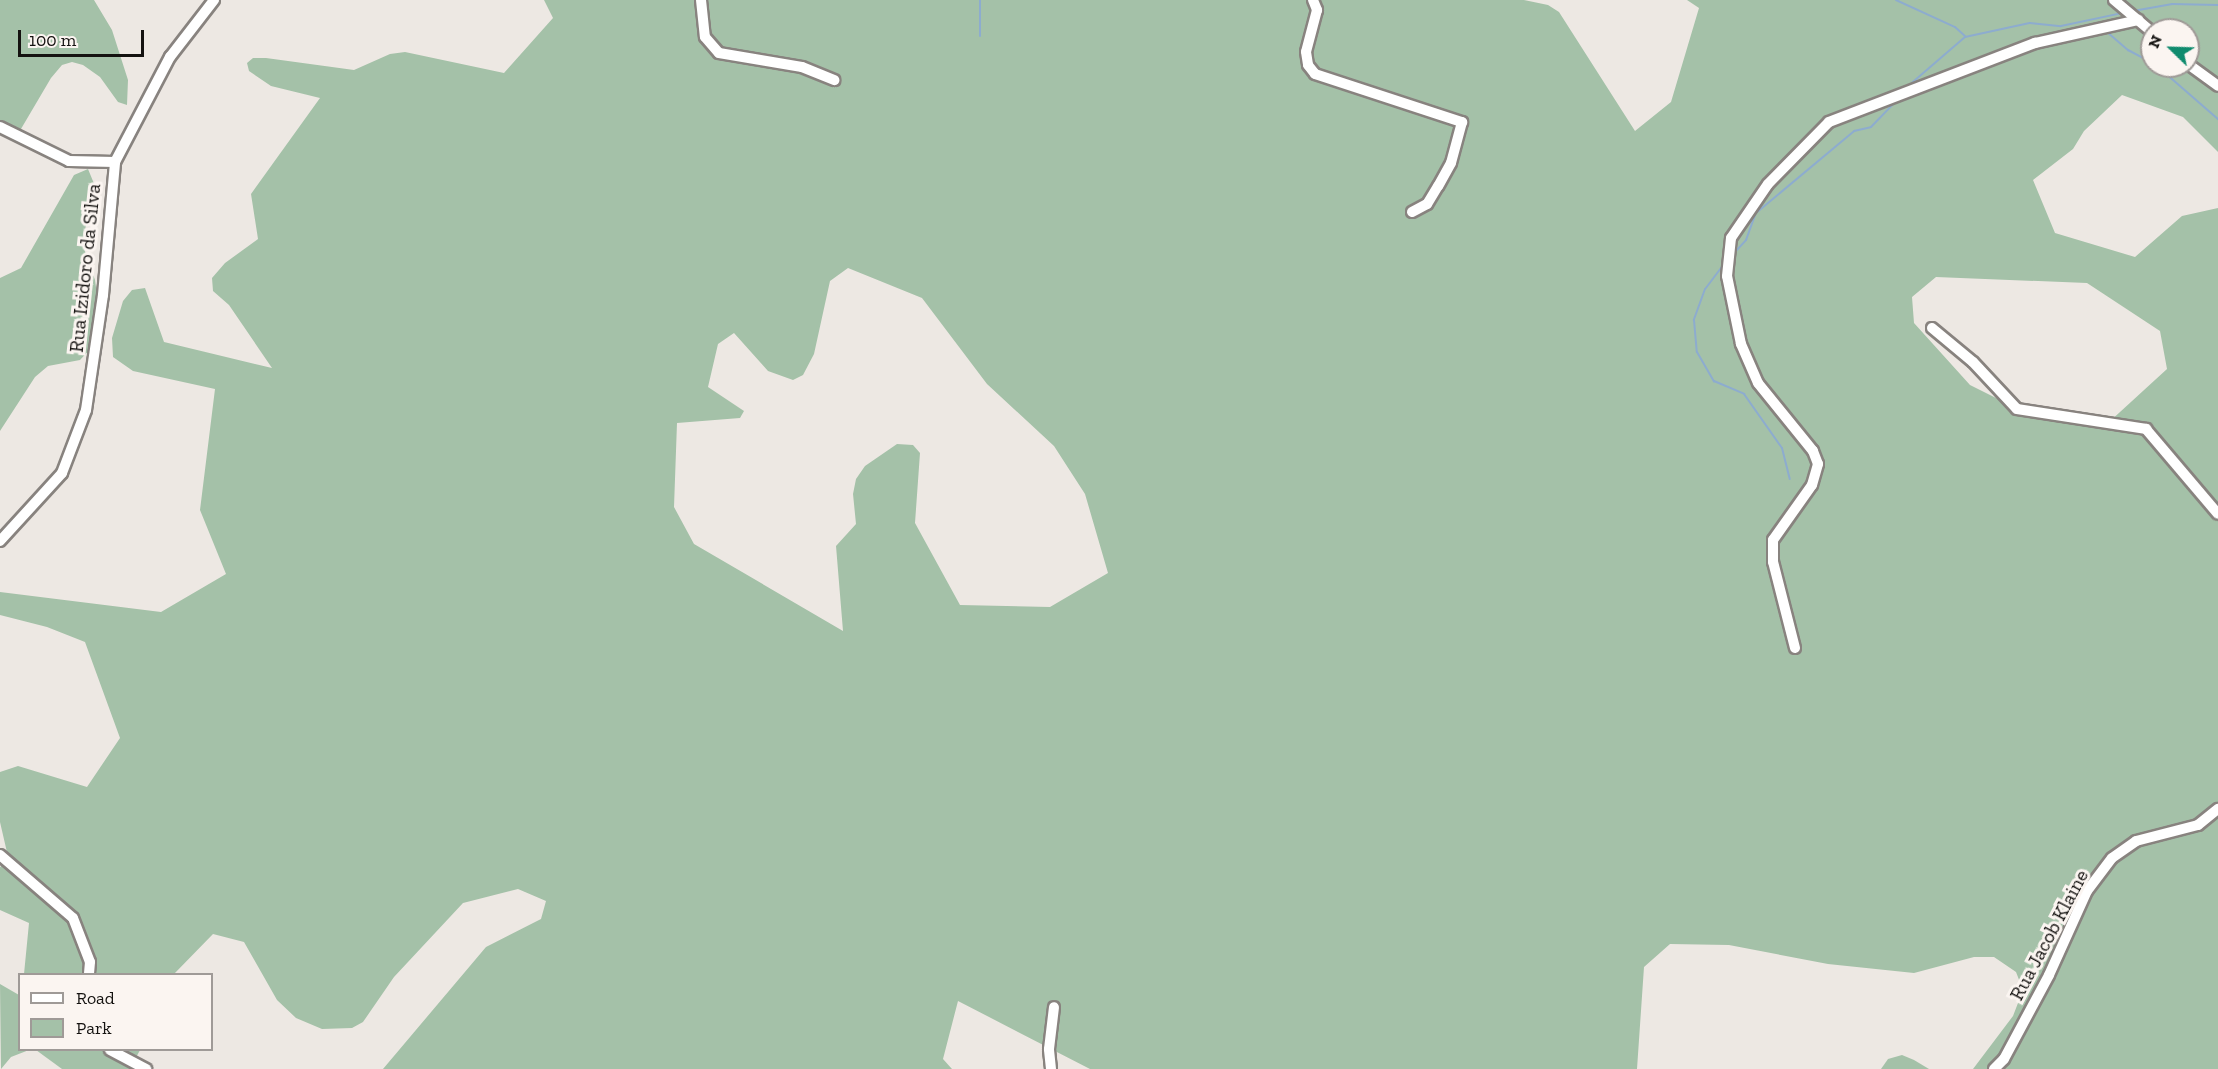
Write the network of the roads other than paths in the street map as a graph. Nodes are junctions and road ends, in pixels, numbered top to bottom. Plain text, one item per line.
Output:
1 (214, 0) edge
2 (701, 0) edge
3 (1313, 0) edge
4 (2114, 0) edge
5 (2138, 20) joint
6 (2200, 73) edge
7 (834, 80) dead end
8 (2218, 86) edge
9 (0, 127) edge
10 (115, 162) junction
11 (1412, 212) dead end
12 (1932, 328) dead end
13 (2218, 513) edge
14 (0, 541) edge
15 (1795, 648) dead end
16 (2218, 809) edge
17 (0, 855) edge
18 (89, 973) edge
19 (1054, 1007) dead end
20 (112, 1051) edge
21 (146, 1069) edge
22 (1051, 1069) edge
23 (1994, 1069) edge

1 - 10 street, Rua Izidoro da Silva
2 - 7 street
3 - 11 street
4 - 5 street
5 - 15 street
6 - 8 street
9 - 10 street
10 - 14 street, Rua Izidoro da Silva
12 - 13 street
16 - 23 street, Rua Jacob Klaine
17 - 18 street
19 - 22 street
20 - 21 street

